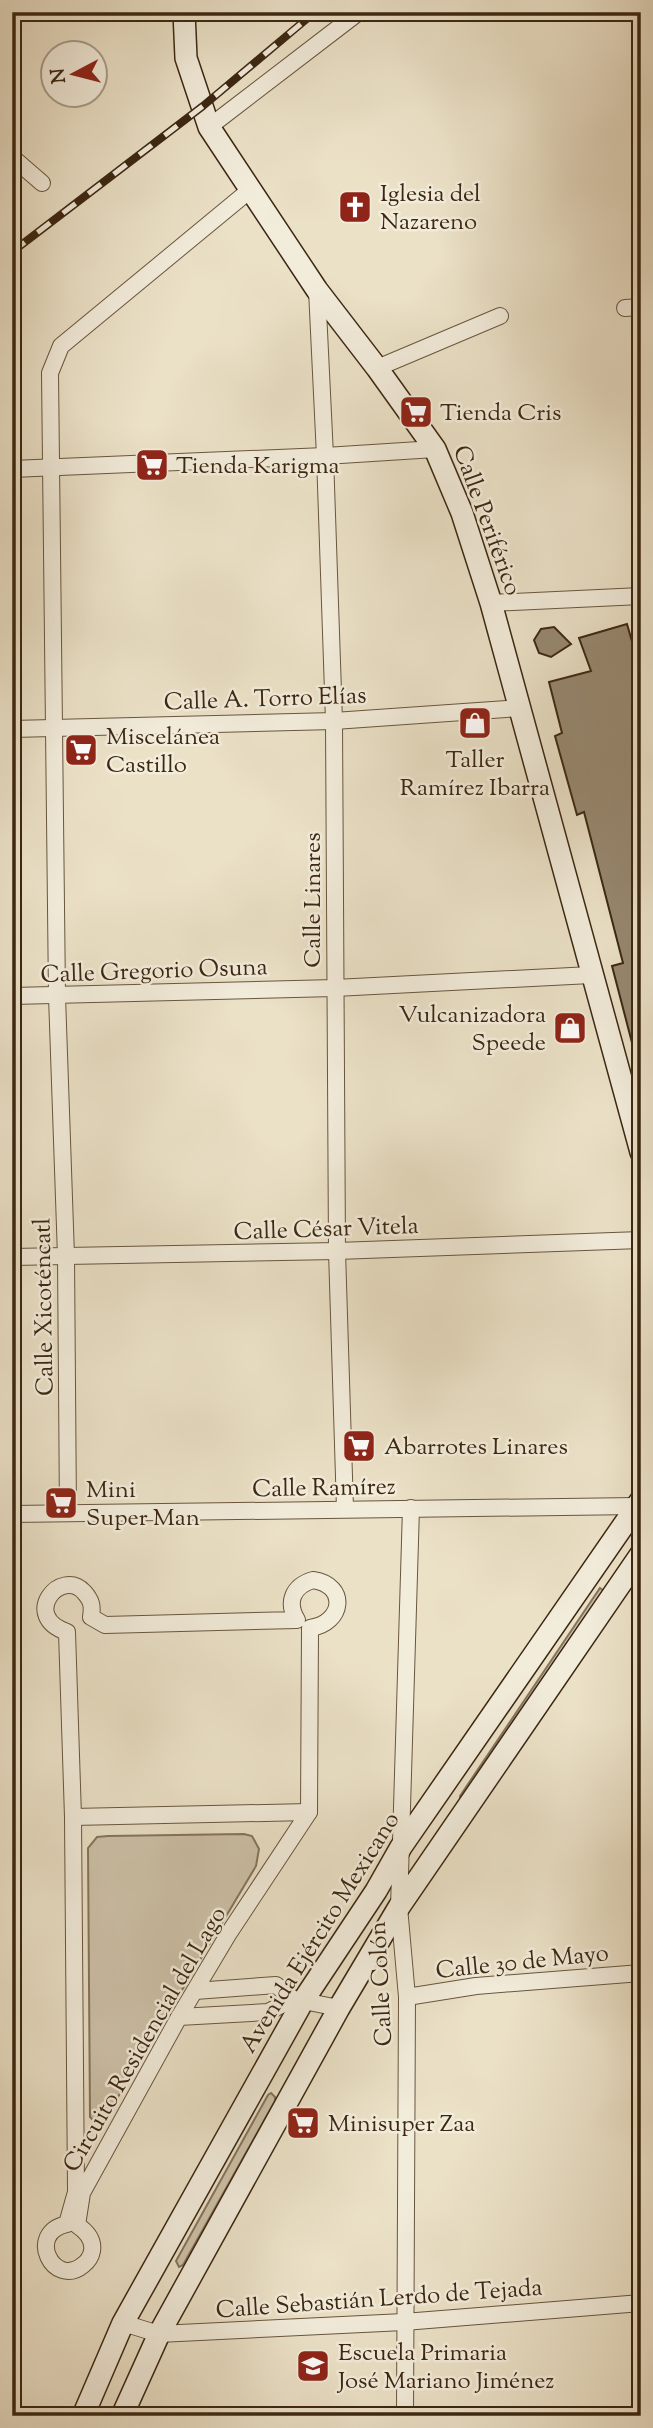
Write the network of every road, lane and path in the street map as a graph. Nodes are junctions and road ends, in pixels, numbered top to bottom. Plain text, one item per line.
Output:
1 (184, 12) edge
2 (359, 12) edge
3 (209, 127) junction
4 (12, 157) edge
5 (42, 183) dead end
6 (250, 190) junction
7 (317, 290) junction
8 (500, 316) dead end
9 (377, 368) junction
10 (435, 449) junction
11 (325, 456) junction
12 (50, 468) junction
13 (12, 469) edge
14 (641, 596) edge
15 (491, 603) junction
16 (520, 708) junction
17 (334, 721) junction
18 (53, 727) junction
19 (12, 729) edge
20 (591, 975) junction
21 (335, 988) junction
22 (12, 996) edge
23 (57, 996) junction
24 (641, 1152) edge
25 (641, 1240) edge
26 (337, 1251) junction
27 (12, 1256) edge
28 (66, 1256) junction
29 (639, 1505) edge
30 (411, 1508) junction
31 (345, 1509) junction
32 (68, 1513) junction
33 (12, 1514) edge
34 (641, 1554) edge
35 (309, 1812) junction
36 (73, 1816) junction
37 (401, 1847) junction
38 (399, 1907) junction
39 (641, 1973) edge
40 (195, 1991) junction
41 (407, 1997) junction
42 (298, 2000) junction
43 (339, 2008) junction
44 (179, 2017) junction
45 (641, 2303) edge
46 (404, 2322) junction
47 (123, 2323) junction
48 (159, 2334) junction
49 (83, 2416) edge
50 (122, 2416) edge
51 (405, 2416) edge

1 - 3 main road, Calle Periférico
2 - 3 street
3 - 6 main road, Calle Periférico
4 - 5 street
6 - 7 main road, Calle Periférico
6 - 12 street, Calle Xicoténcatl
7 - 9 main road, Calle Periférico
7 - 11 street, Calle Linares
8 - 9 street
9 - 10 main road, Calle Periférico
10 - 11 street
10 - 15 main road, Calle Periférico
11 - 12 street
11 - 17 street, Calle Linares
12 - 13 street
12 - 18 street, Calle Xicoténcatl
14 - 15 street
15 - 16 main road, Calle Periférico
16 - 17 street, Calle A. Torro Elías
16 - 20 main road, Calle Periférico
17 - 18 street, Calle A. Torro Elías
17 - 21 street, Calle Linares
18 - 19 street, Calle A. Torro Elías
18 - 23 street, Calle Xicoténcatl
20 - 21 street, Calle Gregorio Osuna
20 - 24 main road, Calle Periférico
21 - 23 street, Calle Gregorio Osuna
21 - 26 street, Calle Linares
22 - 23 street, Calle Gregorio Osuna
23 - 28 street, Calle Xicoténcatl
25 - 26 street, Calle César Vitela
26 - 28 street, Calle César Vitela
26 - 31 street, Calle Linares
27 - 28 street, Calle César Vitela
28 - 32 street, Calle Xicoténcatl
29 - 30 street, Calle Ramírez
29 - 37 main road, Avenida Ejército Mexicano
30 - 31 street, Calle Ramírez
30 - 37 street, Calle Colón
31 - 32 street, Calle Ramírez
32 - 33 street, Calle Ramírez
34 - 38 main road
35 - 36 street
35 - 36 street, Circuito Residencial del Lago
35 - 40 street, Circuito Residencial del Lago
36 - 44 street, Circuito Residencial del Lago
37 - 38 street, Calle Colón
37 - 42 main road, Avenida Ejército Mexicano
38 - 41 street, Calle Colón
38 - 43 main road
39 - 41 street, Calle 30 de Mayo
40 - 42 street
40 - 44 street, Circuito Residencial del Lago
41 - 46 street, Calle Colón
42 - 43 street
42 - 44 street
42 - 47 main road, Avenida Ejército Mexicano
43 - 48 main road
45 - 46 street, Calle Sebastián Lerdo de Tejada
46 - 48 street, Calle Sebastián Lerdo de Tejada
46 - 51 street, Calle Colón
47 - 48 street, Calle Sebastián Lerdo de Tejada
47 - 49 main road, Avenida Ejército Mexicano
48 - 50 main road

